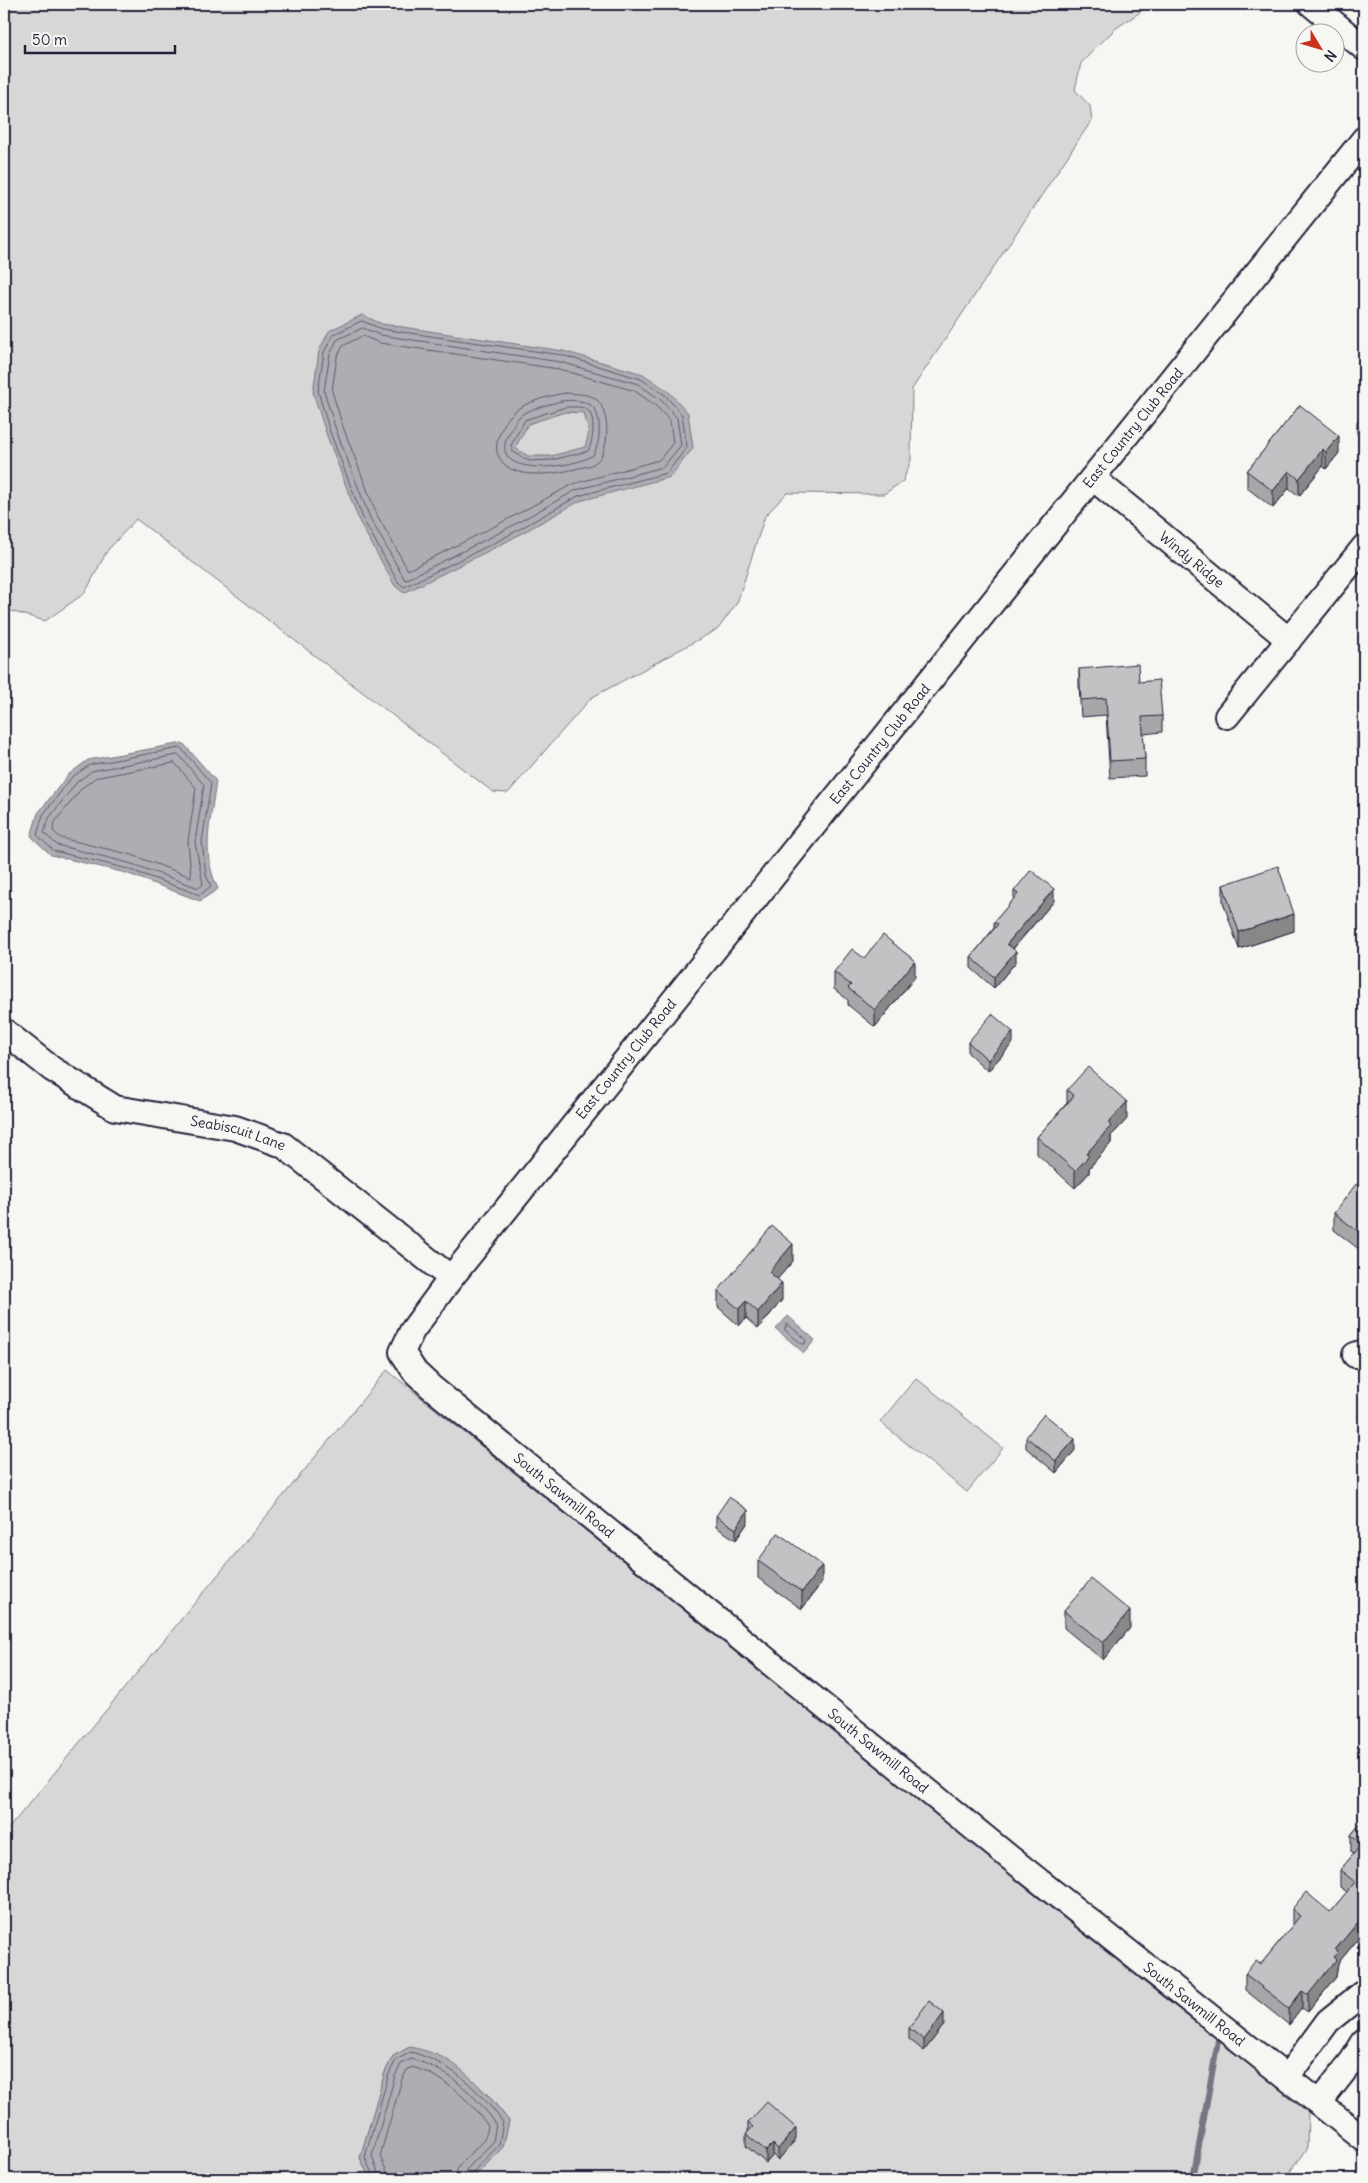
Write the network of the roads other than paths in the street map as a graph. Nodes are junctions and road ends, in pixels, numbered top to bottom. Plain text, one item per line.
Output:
1 (1310, 4) edge
2 (1364, 48) edge
3 (1364, 139) edge
4 (1092, 478) junction
5 (1364, 548) edge
6 (1289, 640) junction
7 (1227, 716) dead end
8 (4, 1031) edge
9 (451, 1278) junction
10 (402, 1352) joint
11 (1364, 1992) edge
12 (1364, 2042) edge
13 (1287, 2077) junction
14 (1319, 2103) junction
15 (1364, 2139) edge

1 - 2 street
3 - 4 street, East Country Club Road
4 - 6 street, Windy Ridge
4 - 9 street, East Country Club Road
5 - 6 street
6 - 7 street
8 - 9 street, Seabiscuit Lane
9 - 10 street, East Country Club Road
10 - 13 street, South Sawmill Road
11 - 13 street
12 - 14 street
13 - 14 street, South Sawmill Road
14 - 15 street, South Sawmill Road

